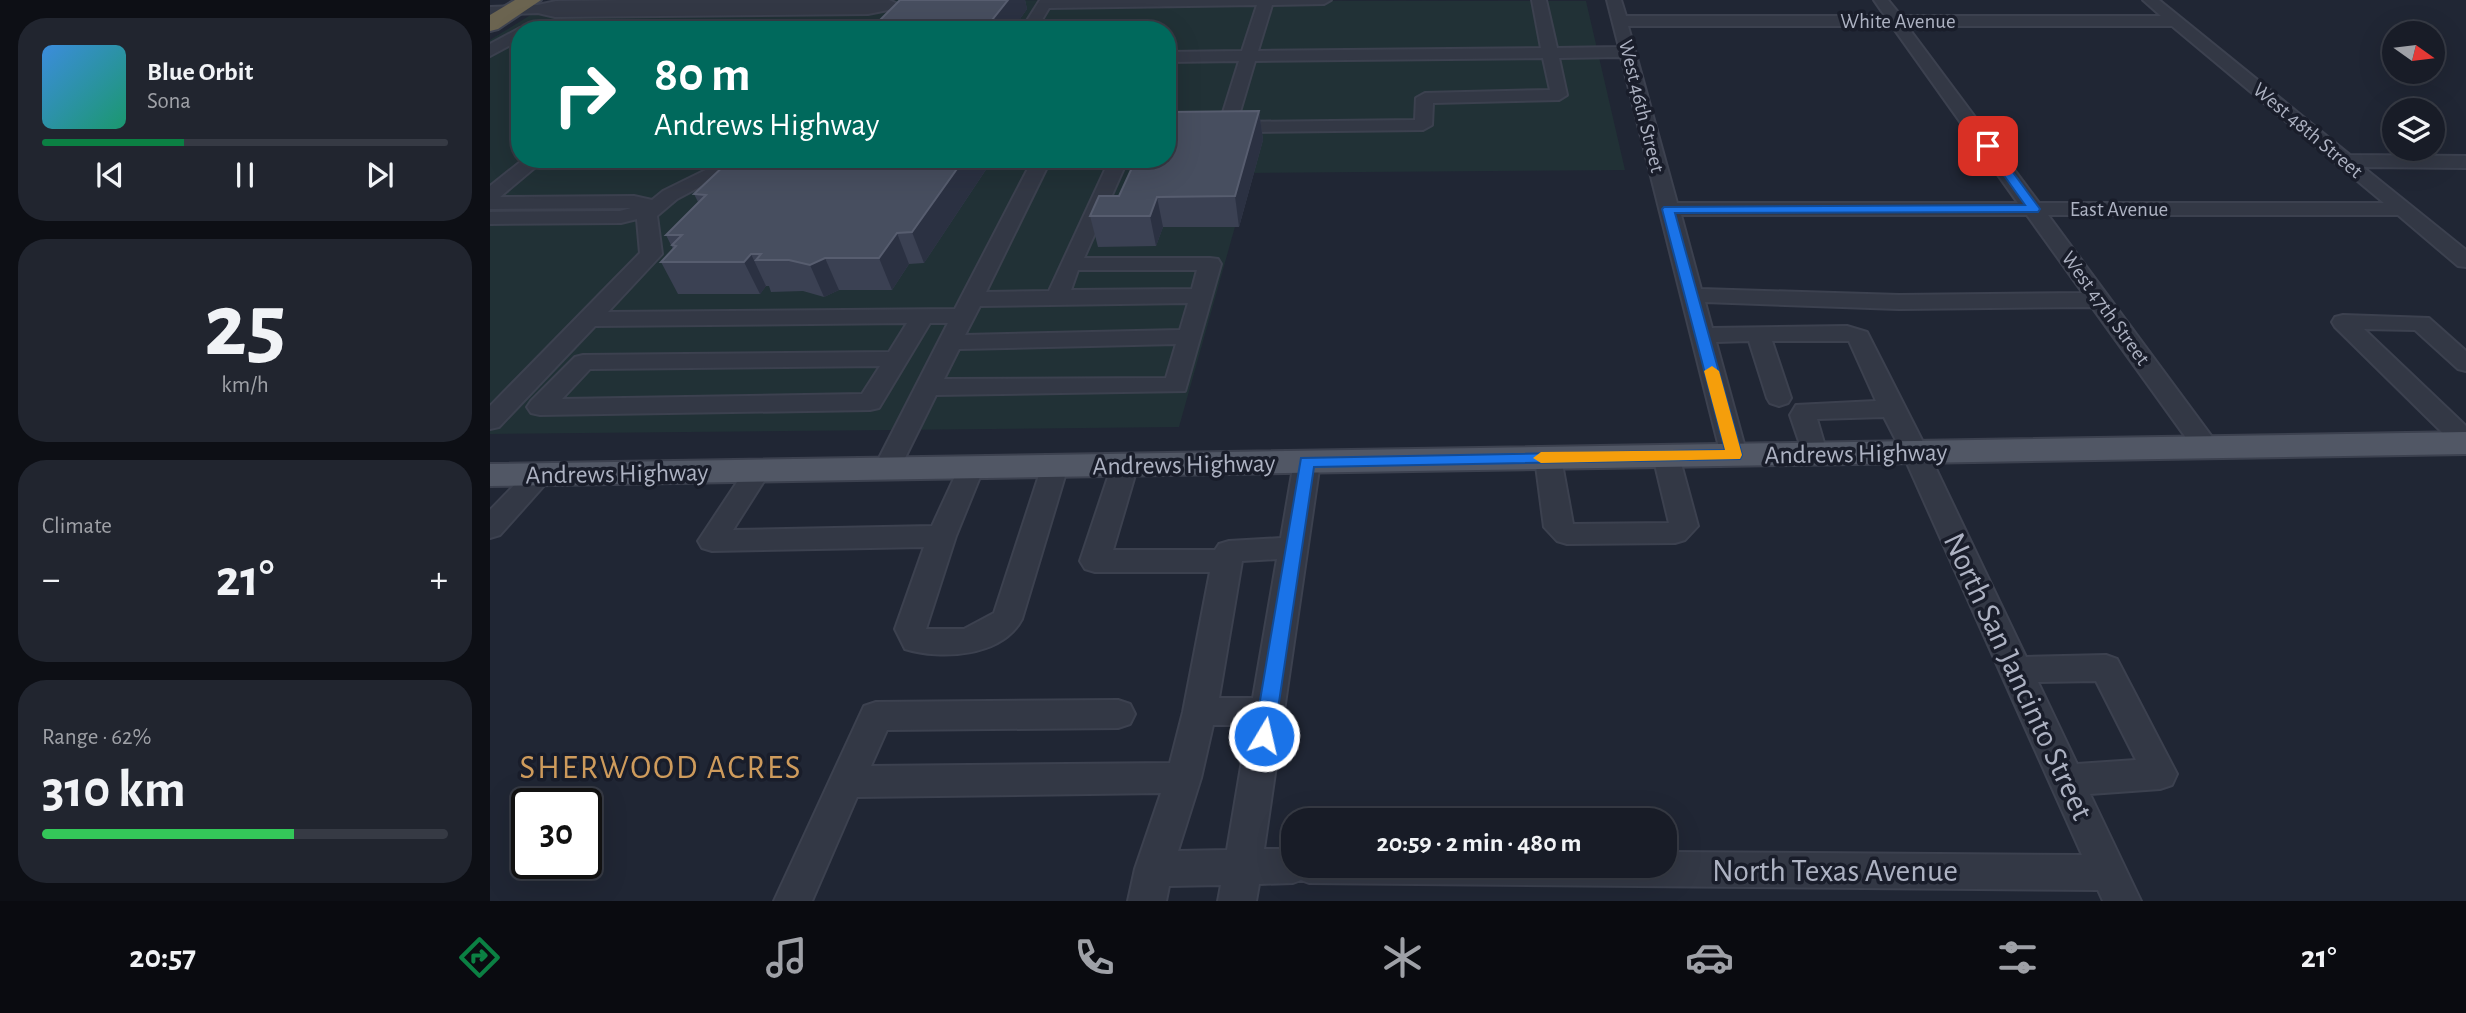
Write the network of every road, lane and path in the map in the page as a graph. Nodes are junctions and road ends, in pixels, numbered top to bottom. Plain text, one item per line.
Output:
1 (1266, 0) edge
2 (1324, 0) edge
3 (1539, 0) edge
4 (1614, 0) edge
5 (1881, 0) edge
6 (2150, 0) edge
7 (1145, 1) edge
8 (1046, 2) edge
9 (896, 3) edge
10 (737, 5) edge
11 (1756, 5) dead end
12 (527, 7) edge
13 (490, 11) edge
14 (717, 21) edge
15 (878, 21) edge
16 (1034, 21) edge
17 (1620, 21) junction
18 (1762, 21) junction
19 (1897, 21) junction
20 (2176, 21) junction
21 (490, 24) edge
22 (511, 38) edge
23 (490, 51) edge
24 (1551, 52) junction
25 (1628, 52) junction
26 (1249, 56) junction
27 (1176, 57) edge
28 (1227, 127) junction
29 (1176, 128) edge
30 (2345, 161) junction
31 (2466, 162) edge
32 (525, 168) edge
33 (725, 168) edge
34 (1038, 168) edge
35 (1115, 168) edge
36 (490, 195) edge
37 (490, 203) edge
38 (656, 206) junction
39 (1668, 209) junction
40 (2034, 209) junction
41 (2403, 209) junction
42 (490, 218) edge
43 (2466, 261) edge
44 (1070, 264) junction
45 (1691, 295) junction
46 (1202, 296) junction
47 (1057, 297) junction
48 (2099, 300) junction
49 (968, 307) junction
50 (923, 316) junction
51 (589, 319) junction
52 (1758, 334) junction
53 (1702, 335) junction
54 (1190, 337) junction
55 (950, 342) junction
56 (897, 359) junction
57 (547, 362) junction
58 (583, 362) junction
59 (2466, 364) edge
60 (927, 387) junction
61 (1779, 398) dead end
62 (1892, 409) junction
63 (495, 411) edge
64 (2466, 442) edge
65 (2206, 447) junction
66 (1915, 452) junction
67 (1814, 453) junction
68 (1734, 455) junction
69 (1666, 456) junction
70 (1548, 458) junction
71 (1307, 462) junction
72 (1125, 465) junction
73 (1055, 466) junction
74 (971, 467) junction
75 (887, 468) junction
76 (758, 470) junction
77 (540, 474) junction
78 (490, 475) edge
79 (490, 528) edge
80 (942, 536) junction
81 (1293, 548) junction
82 (1227, 561) junction
83 (2016, 670) junction
84 (1268, 711) junction
85 (1200, 712) junction
86 (1118, 714) dead end
87 (1184, 778) junction
88 (2067, 780) junction
89 (847, 782) junction
90 (1281, 870) edge
91 (1677, 876) edge
92 (1240, 883) edge
93 (1150, 885) edge
94 (2116, 887) edge
95 (793, 901) edge

1 - 2 street
1 - 7 street
1 - 26 street
3 - 24 street
4 - 17 street, West 46th Street
5 - 19 street, West 47th Street
6 - 20 street, West 48th Street
7 - 8 street
8 - 16 street
9 - 10 street
9 - 15 street
10 - 12 street
10 - 14 street
11 - 18 street
12 - 13 street
12 - 21 highway
17 - 18 street, White Avenue
17 - 25 street, West 46th Street
18 - 19 street, White Avenue
19 - 20 street, White Avenue
19 - 40 street, West 47th Street
20 - 30 street, West 48th Street
22 - 23 street
24 - 25 street
24 - 26 street
24 - 28 street
25 - 39 street, West 46th Street
26 - 27 street
26 - 28 street
28 - 29 street
30 - 31 street
30 - 41 street, West 48th Street
32 - 36 street
33 - 38 street
34 - 49 street
35 - 44 street
37 - 38 street
38 - 42 street
38 - 51 street
39 - 40 street, East Avenue
39 - 45 street, West 46th Street
40 - 41 street, East Avenue
40 - 48 street, West 47th Street
41 - 43 street, West 48th Street
44 - 46 street
44 - 47 street
45 - 48 street
45 - 53 street, West 46th Street
46 - 47 street
46 - 54 street
47 - 49 street
48 - 65 street, West 47th Street
49 - 50 street
49 - 55 street
50 - 51 street
50 - 56 street
51 - 57 street
52 - 53 street
52 - 61 street
52 - 62 street, North San Jancinto Street
53 - 68 street, West 46th Street
54 - 55 street
54 - 60 street
55 - 60 street
56 - 58 street
56 - 58 street
57 - 58 street
57 - 63 street
59 - 64 street
60 - 75 street
62 - 66 street, North San Jancinto Street
62 - 67 street
64 - 65 main road, Andrews Highway
65 - 66 main road, Andrews Highway
66 - 67 main road, Andrews Highway
66 - 83 street, North San Jancinto Street
67 - 68 main road, Andrews Highway
68 - 69 main road, Andrews Highway
69 - 70 main road, Andrews Highway
69 - 70 street
70 - 71 main road, Andrews Highway
71 - 72 main road, Andrews Highway
71 - 81 street
72 - 73 main road, Andrews Highway
72 - 82 street
73 - 74 main road, Andrews Highway
73 - 80 street
74 - 75 main road, Andrews Highway
74 - 80 street
75 - 76 main road, Andrews Highway
76 - 77 main road, Andrews Highway
76 - 80 street
77 - 78 main road, Andrews Highway
77 - 79 street
81 - 82 street
81 - 84 street
82 - 85 street
83 - 88 street, North San Jancinto Street
83 - 88 street
84 - 85 street
84 - 92 street
85 - 87 street
86 - 89 street
87 - 89 street
87 - 93 street
88 - 94 street, North San Jancinto Street
89 - 95 street
90 - 92 street
91 - 94 street, North Texas Avenue
92 - 93 street

